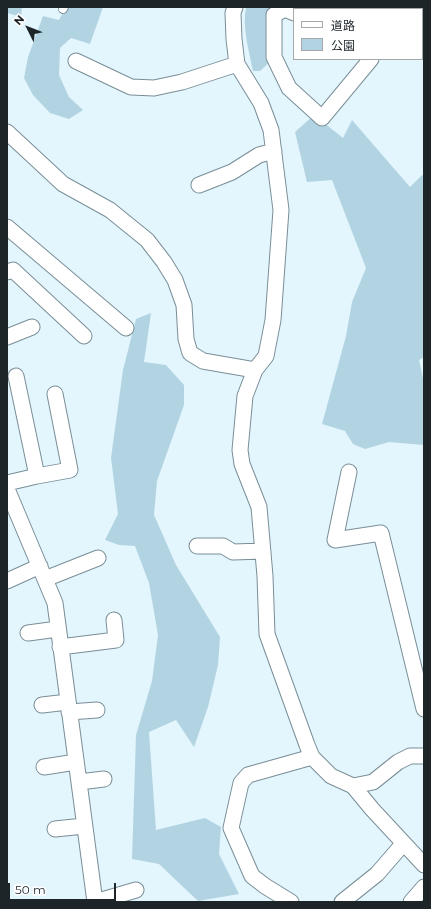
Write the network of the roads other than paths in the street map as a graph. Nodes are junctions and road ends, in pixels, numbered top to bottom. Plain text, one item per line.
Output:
1 (232, 9) edge
2 (293, 13) edge
3 (370, 60) edge
4 (76, 61) dead end
5 (237, 64) junction
6 (7, 132) edge
7 (274, 151) junction
8 (199, 185) dead end
9 (7, 228) edge
10 (7, 272) edge
11 (32, 328) dead end
12 (126, 328) dead end
13 (84, 336) dead end
14 (7, 337) edge
15 (255, 370) junction
16 (16, 376) dead end
17 (55, 394) dead end
18 (349, 472) dead end
19 (37, 476) junction
20 (7, 483) edge
21 (7, 489) edge
22 (12, 515) edge
23 (197, 546) dead end
24 (263, 551) junction
25 (98, 558) dead end
26 (42, 572) junction
27 (7, 581) edge
28 (114, 620) dead end
29 (58, 629) junction
30 (28, 633) dead end
31 (60, 647) junction
32 (420, 680) edge
33 (42, 705) dead end
34 (68, 707) junction
35 (424, 709) edge
36 (97, 710) dead end
37 (424, 756) edge
38 (312, 757) junction
39 (76, 762) junction
40 (44, 767) dead end
41 (104, 779) dead end
42 (78, 782) junction
43 (353, 786) junction
44 (84, 826) junction
45 (55, 829) dead end
46 (403, 844) junction
47 (424, 865) edge
48 (424, 887) edge
49 (136, 890) dead end
50 (95, 902) edge
51 (291, 902) edge
52 (342, 902) edge
53 (411, 902) edge

1 - 5 street
2 - 3 street
4 - 5 street
5 - 7 street
6 - 15 street
7 - 8 street
7 - 15 street
9 - 12 street
10 - 13 street
11 - 14 street
15 - 24 street
16 - 19 street
17 - 19 street
18 - 32 street
19 - 20 street
21 - 22 street
22 - 26 street
23 - 24 street
24 - 38 street
25 - 26 street
26 - 27 street
26 - 29 street
28 - 31 street
29 - 30 street
29 - 31 street
31 - 34 street
32 - 35 street
33 - 34 street
34 - 36 street
34 - 39 street
37 - 43 street
38 - 43 street
38 - 51 street
39 - 40 street
39 - 42 street
41 - 42 street
42 - 44 street
43 - 46 street
44 - 45 street
44 - 50 street
46 - 47 street
46 - 52 street
48 - 53 street
49 - 50 street

